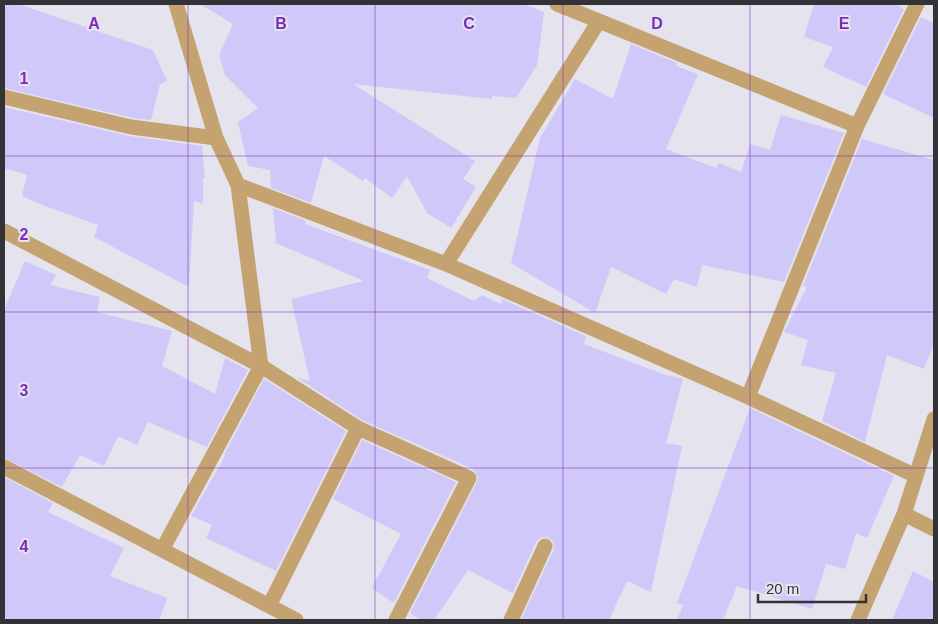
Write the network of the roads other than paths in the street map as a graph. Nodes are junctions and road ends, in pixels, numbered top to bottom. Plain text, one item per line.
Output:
1 (176, 4) edge
2 (558, 4) edge
3 (917, 4) edge
4 (599, 21) junction
5 (4, 97) edge
6 (857, 126) junction
7 (216, 138) junction
8 (238, 185) junction
9 (4, 230) edge
10 (446, 264) junction
11 (261, 366) junction
12 (748, 397) junction
13 (934, 419) edge
14 (358, 428) junction
15 (4, 467) edge
16 (916, 476) junction
17 (904, 514) junction
18 (934, 529) edge
19 (545, 546) dead end
20 (162, 550) junction
21 (269, 606) junction
22 (296, 620) edge
23 (396, 620) edge
24 (511, 620) edge
25 (858, 620) edge

1 - 7 street
2 - 4 street
3 - 6 street
4 - 6 street
4 - 10 street
5 - 7 street
6 - 12 street
7 - 8 street
8 - 10 street
8 - 11 street
9 - 11 street
10 - 12 street
11 - 14 street
11 - 20 street
12 - 16 street
13 - 16 street
14 - 21 street
14 - 23 street
15 - 20 street
16 - 17 street
17 - 18 street
17 - 25 street
19 - 24 street
20 - 21 street
21 - 22 street

